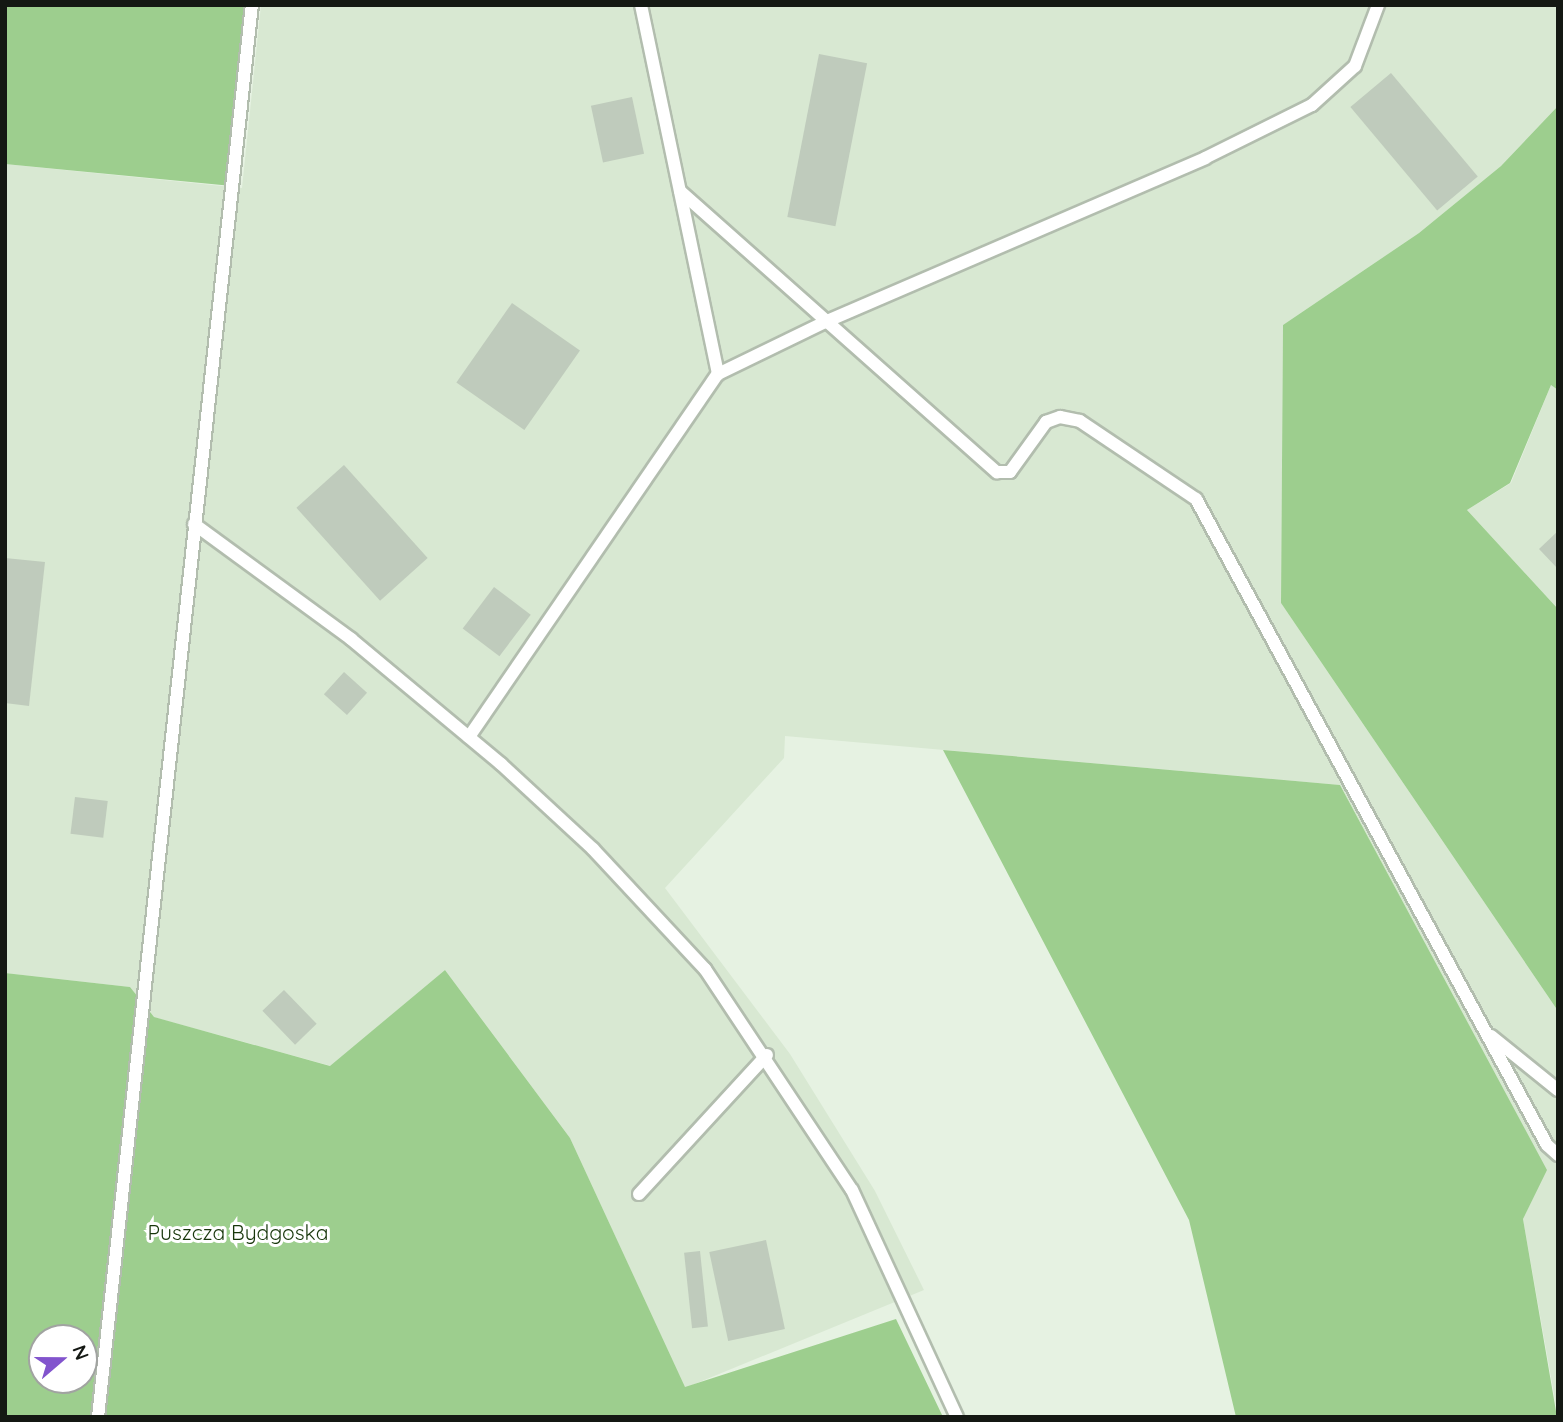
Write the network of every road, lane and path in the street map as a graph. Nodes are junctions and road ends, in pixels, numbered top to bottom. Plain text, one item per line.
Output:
1 (252, 5) edge
2 (641, 5) edge
3 (1378, 5) edge
4 (680, 191) junction
5 (825, 322) junction
6 (718, 374) junction
7 (194, 524) junction
8 (469, 737) junction
9 (1485, 1031) junction
10 (767, 1055) junction
11 (1558, 1090) edge
12 (1558, 1155) edge
13 (639, 1194) dead end
14 (98, 1417) edge
15 (957, 1417) edge

1 - 7 lane
2 - 4 lane
3 - 5 lane
4 - 5 lane
4 - 6 lane
5 - 6 lane
5 - 9 lane
6 - 8 lane
7 - 8 lane
7 - 14 lane
8 - 10 lane
9 - 11 lane
9 - 12 lane
10 - 13 lane
10 - 15 lane

